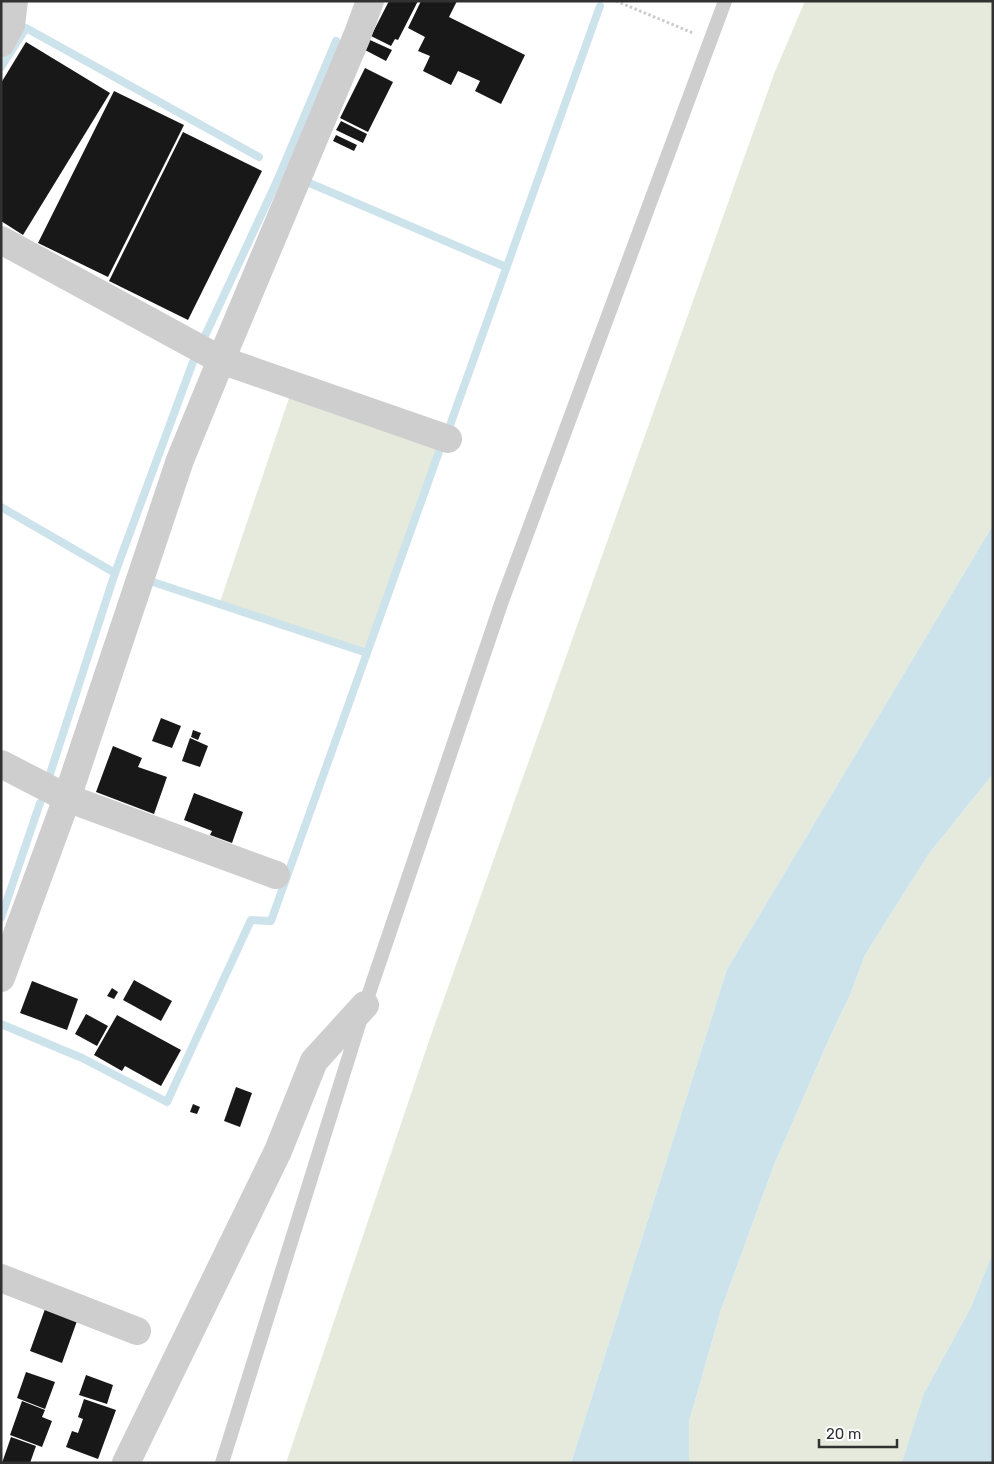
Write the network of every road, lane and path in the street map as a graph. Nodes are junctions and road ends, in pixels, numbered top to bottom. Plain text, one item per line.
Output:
1 (14, 1) edge
2 (370, 1) edge
3 (616, 1) edge
4 (725, 1) edge
5 (710, 40) junction
6 (1, 42) edge
7 (1, 240) edge
8 (221, 360) junction
9 (448, 439) dead end
10 (1, 764) edge
11 (67, 798) junction
12 (276, 875) dead end
13 (1, 978) edge
14 (364, 1005) junction
15 (1, 1278) edge
16 (137, 1331) dead end
17 (126, 1463) edge
18 (222, 1463) edge

1 - 6 street
2 - 8 street
3 - 5 path
4 - 5 lane
5 - 14 lane
7 - 8 street
8 - 9 street
8 - 11 street
10 - 11 street
11 - 12 street
11 - 13 street
14 - 17 street
14 - 18 lane
15 - 16 street

